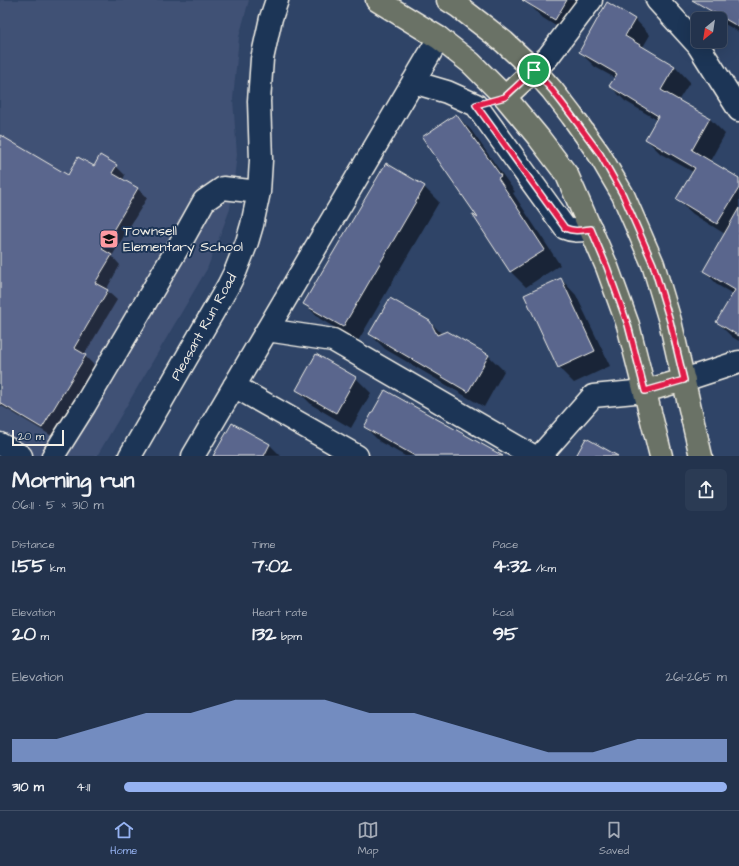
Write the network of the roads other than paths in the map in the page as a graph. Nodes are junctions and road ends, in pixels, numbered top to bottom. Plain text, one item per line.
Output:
1 (277, 0) edge
2 (377, 0) edge
3 (448, 0) edge
4 (591, 0) edge
5 (657, 0) edge
6 (439, 38) junction
7 (534, 70) junction
8 (413, 82) junction
9 (505, 97) junction
10 (476, 105) junction
11 (739, 110) edge
12 (259, 192) junction
13 (591, 229) junction
14 (267, 330) junction
15 (739, 362) edge
16 (684, 380) junction
17 (234, 386) junction
18 (645, 391) junction
19 (0, 444) edge
20 (21, 456) edge
21 (53, 456) edge
22 (130, 456) edge
23 (193, 456) edge
24 (357, 456) edge
25 (533, 456) edge
26 (540, 456) edge
27 (661, 456) edge
28 (702, 456) edge

1 - 12 street, Pleasant Run Road
2 - 6 main road
3 - 7 main road
4 - 7 street
5 - 11 street
6 - 8 street
6 - 9 main road
7 - 9 main road
7 - 16 main road
8 - 10 street
8 - 14 street
9 - 10 street
9 - 13 main road
10 - 13 street
12 - 21 street
12 - 22 street, Pleasant Run Road
13 - 18 main road
14 - 17 street
14 - 25 street
15 - 16 street
16 - 18 main road
16 - 28 main road
17 - 23 street
17 - 24 street
18 - 26 street
18 - 27 main road
19 - 20 street

